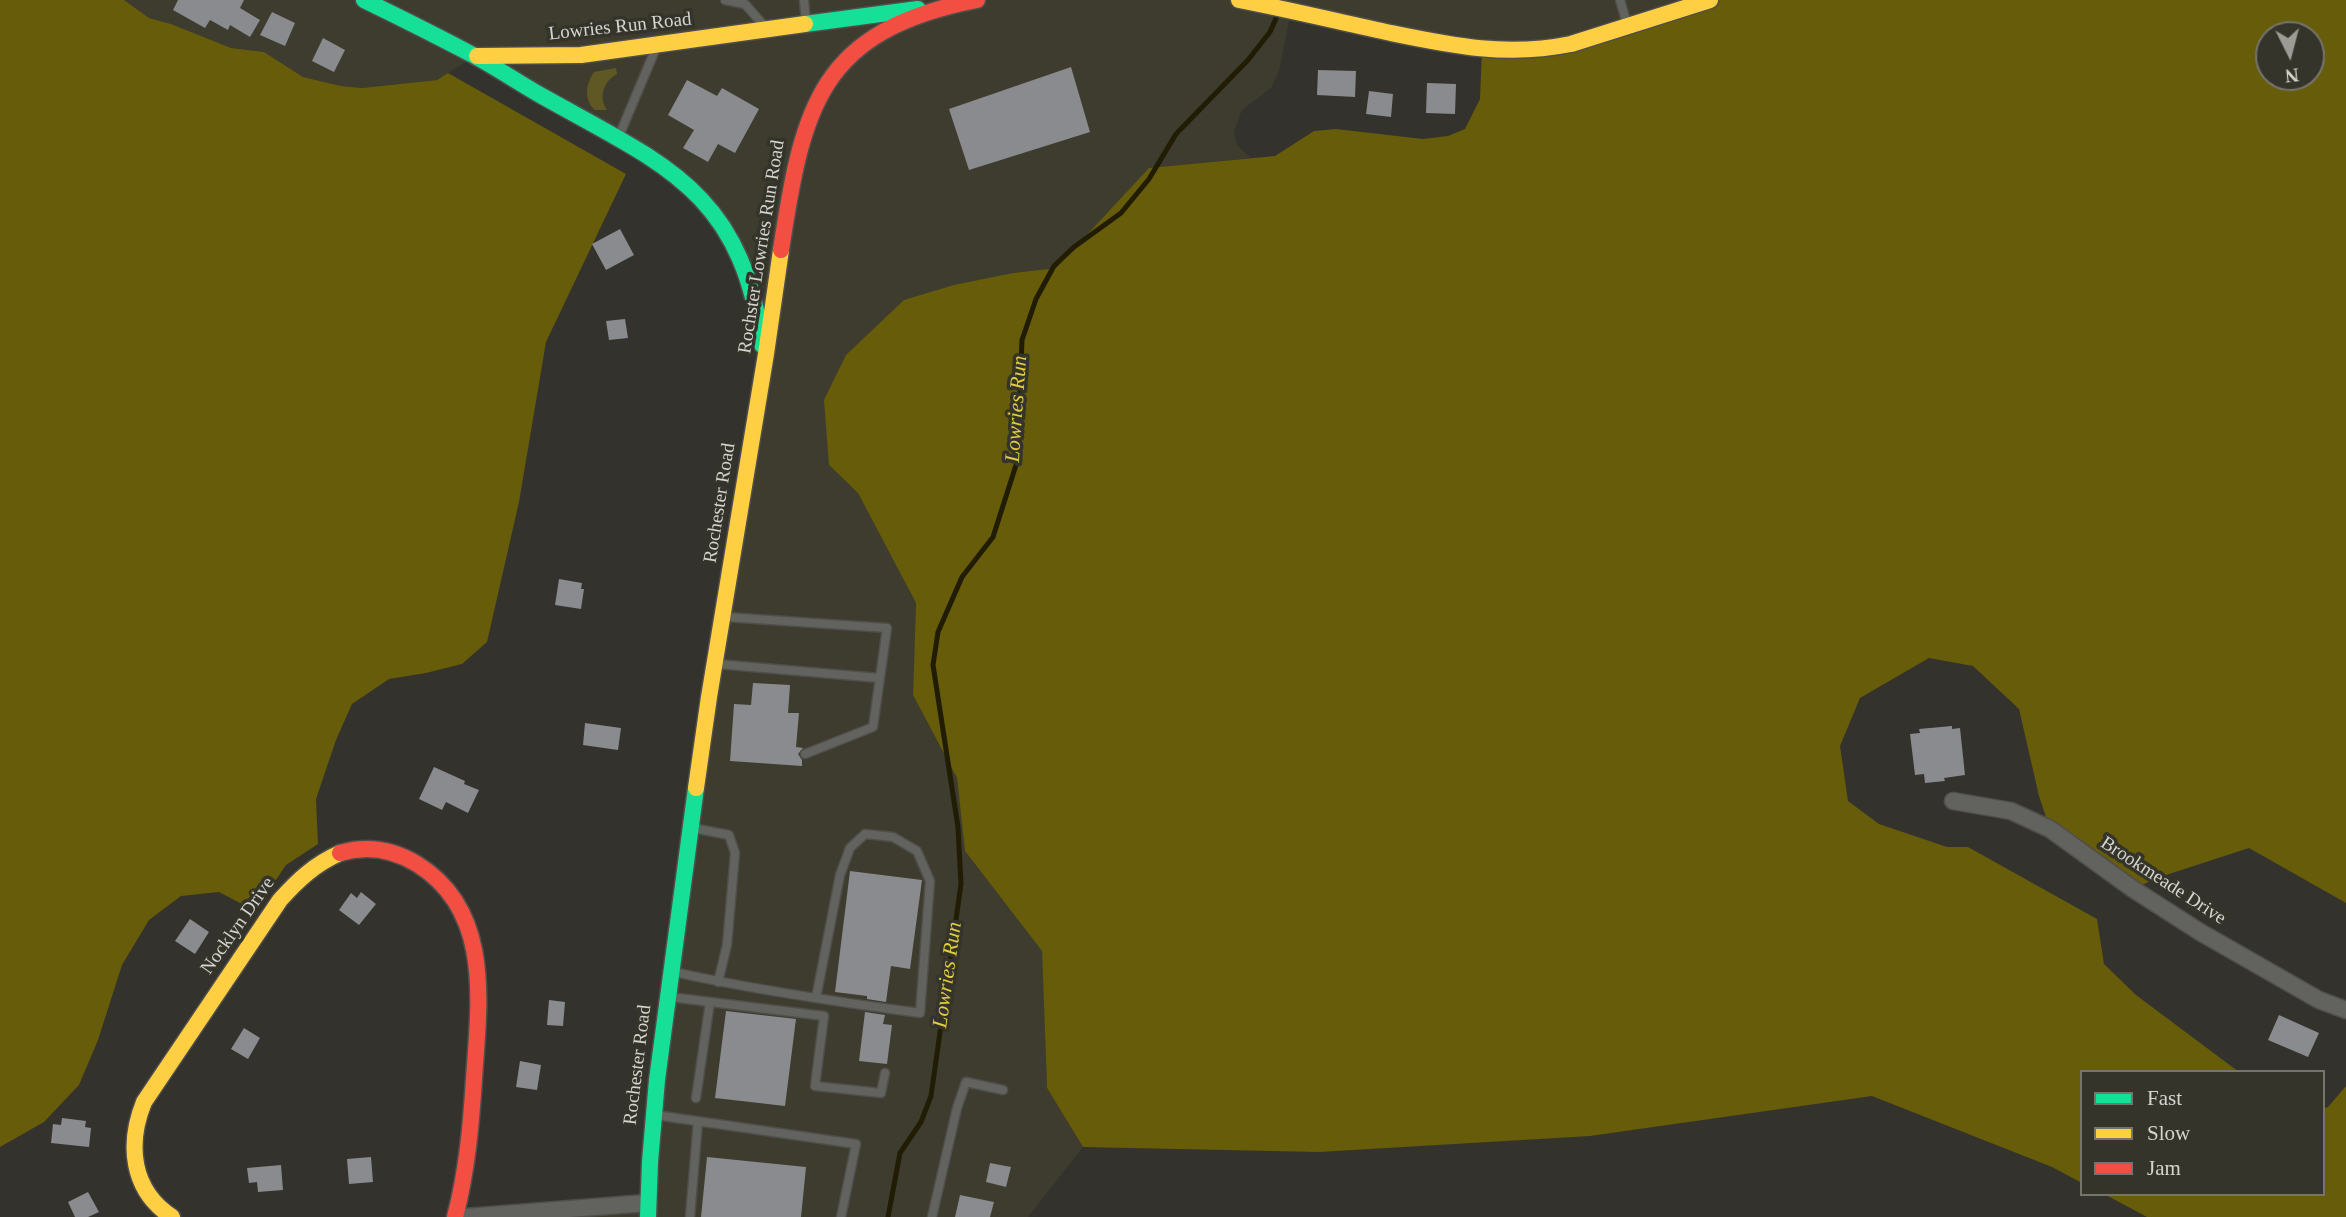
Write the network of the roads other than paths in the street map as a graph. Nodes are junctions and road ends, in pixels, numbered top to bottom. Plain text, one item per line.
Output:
1 (364, 0) edge
2 (725, 0) edge
3 (804, 0) edge
4 (977, 0) edge
5 (1239, 0) edge
6 (1620, 0) edge
7 (1710, 0) edge
8 (955, 4) junction
9 (806, 25) junction
10 (1628, 27) junction
11 (768, 31) junction
12 (657, 46) junction
13 (475, 56) junction
14 (618, 139) junction
15 (764, 368) junction
16 (722, 617) junction
17 (714, 664) junction
18 (879, 678) junction
19 (806, 754) dead end
20 (1953, 801) dead end
21 (691, 827) junction
22 (671, 972) junction
23 (718, 982) junction
24 (667, 996) junction
25 (816, 998) junction
26 (710, 1002) junction
27 (2346, 1010) edge
28 (885, 1073) dead end
29 (1003, 1090) dead end
30 (696, 1098) dead end
31 (652, 1114) junction
32 (698, 1121) junction
33 (648, 1210) edge
34 (172, 1217) edge
35 (455, 1217) edge
36 (466, 1217) edge
37 (690, 1217) edge
38 (841, 1217) edge
39 (932, 1217) edge

1 - 13 street, Rochester Road
2 - 11 lane
3 - 9 lane
4 - 8 street, Lowries Run Road
5 - 10 street
6 - 10 lane
7 - 10 street
8 - 9 street, Lowries Run Road
8 - 15 street, Rochster Lowries Run Road
9 - 11 street, Lowries Run Road
11 - 12 street, Lowries Run Road
12 - 13 street, Lowries Run Road
12 - 14 lane
13 - 14 street, Rochester Road
14 - 15 street, Rochester Road
15 - 16 street, Rochester Road
16 - 17 street, Rochester Road
16 - 18 lane
17 - 18 lane
17 - 21 street, Rochester Road
18 - 19 lane
20 - 27 street, Brookmeade Drive
21 - 22 street, Rochester Road
21 - 23 lane
22 - 23 lane
22 - 24 street, Rochester Road
23 - 25 lane
24 - 26 lane
24 - 31 street, Rochester Road
25 - 25 lane
26 - 28 lane
26 - 30 lane
29 - 39 lane
31 - 32 lane
31 - 33 street, Rochester Road
32 - 37 lane
32 - 38 lane
33 - 36 street
34 - 35 street, Nocklyn Drive

